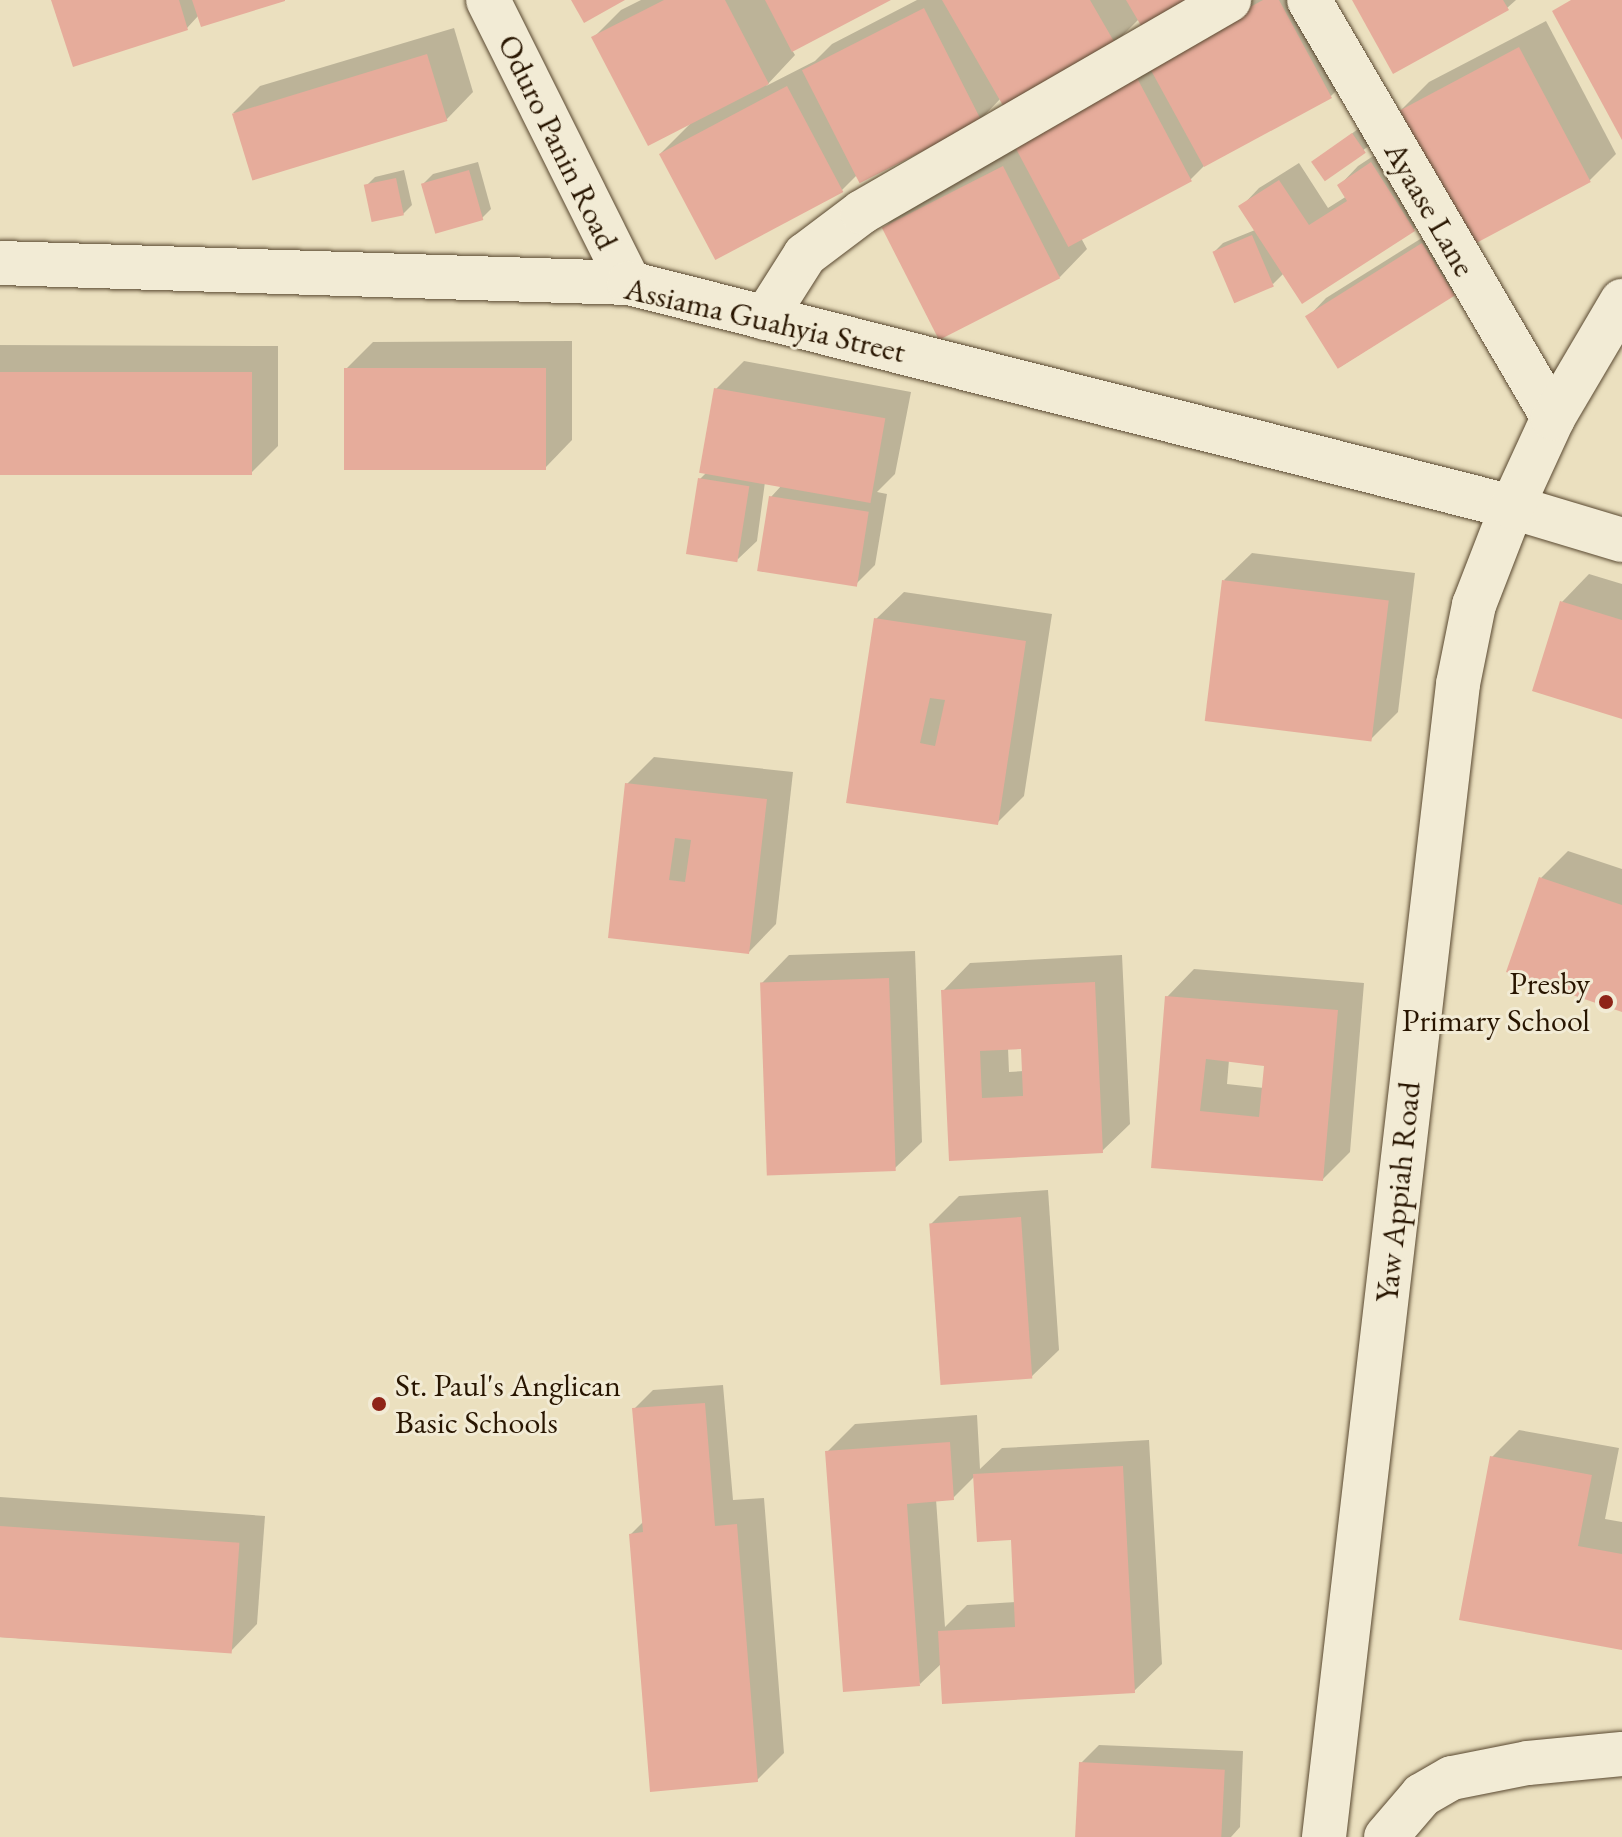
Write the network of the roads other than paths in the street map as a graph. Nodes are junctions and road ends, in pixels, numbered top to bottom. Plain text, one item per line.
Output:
1 (488, 0) edge
2 (1229, 0) edge
3 (1309, 0) edge
4 (0, 263) edge
5 (629, 283) junction
6 (1622, 301) edge
7 (765, 318) junction
8 (1553, 418) junction
9 (1512, 507) junction
10 (1622, 540) edge
11 (1622, 1754) edge
12 (1324, 1837) edge
13 (1386, 1837) edge

1 - 5 street, Oduro Panin Road
2 - 7 street
3 - 8 street, Ayaase Lane
4 - 5 street, Assiama Guahyia Street
5 - 7 street, Assiama Guahyia Street
6 - 8 street, Yaw Appiah Road
7 - 9 street, Assiama Guahyia Street
8 - 9 street, Yaw Appiah Road
9 - 10 street, Assiama Guahyia Street
9 - 12 street, Yaw Appiah Road
11 - 13 street

